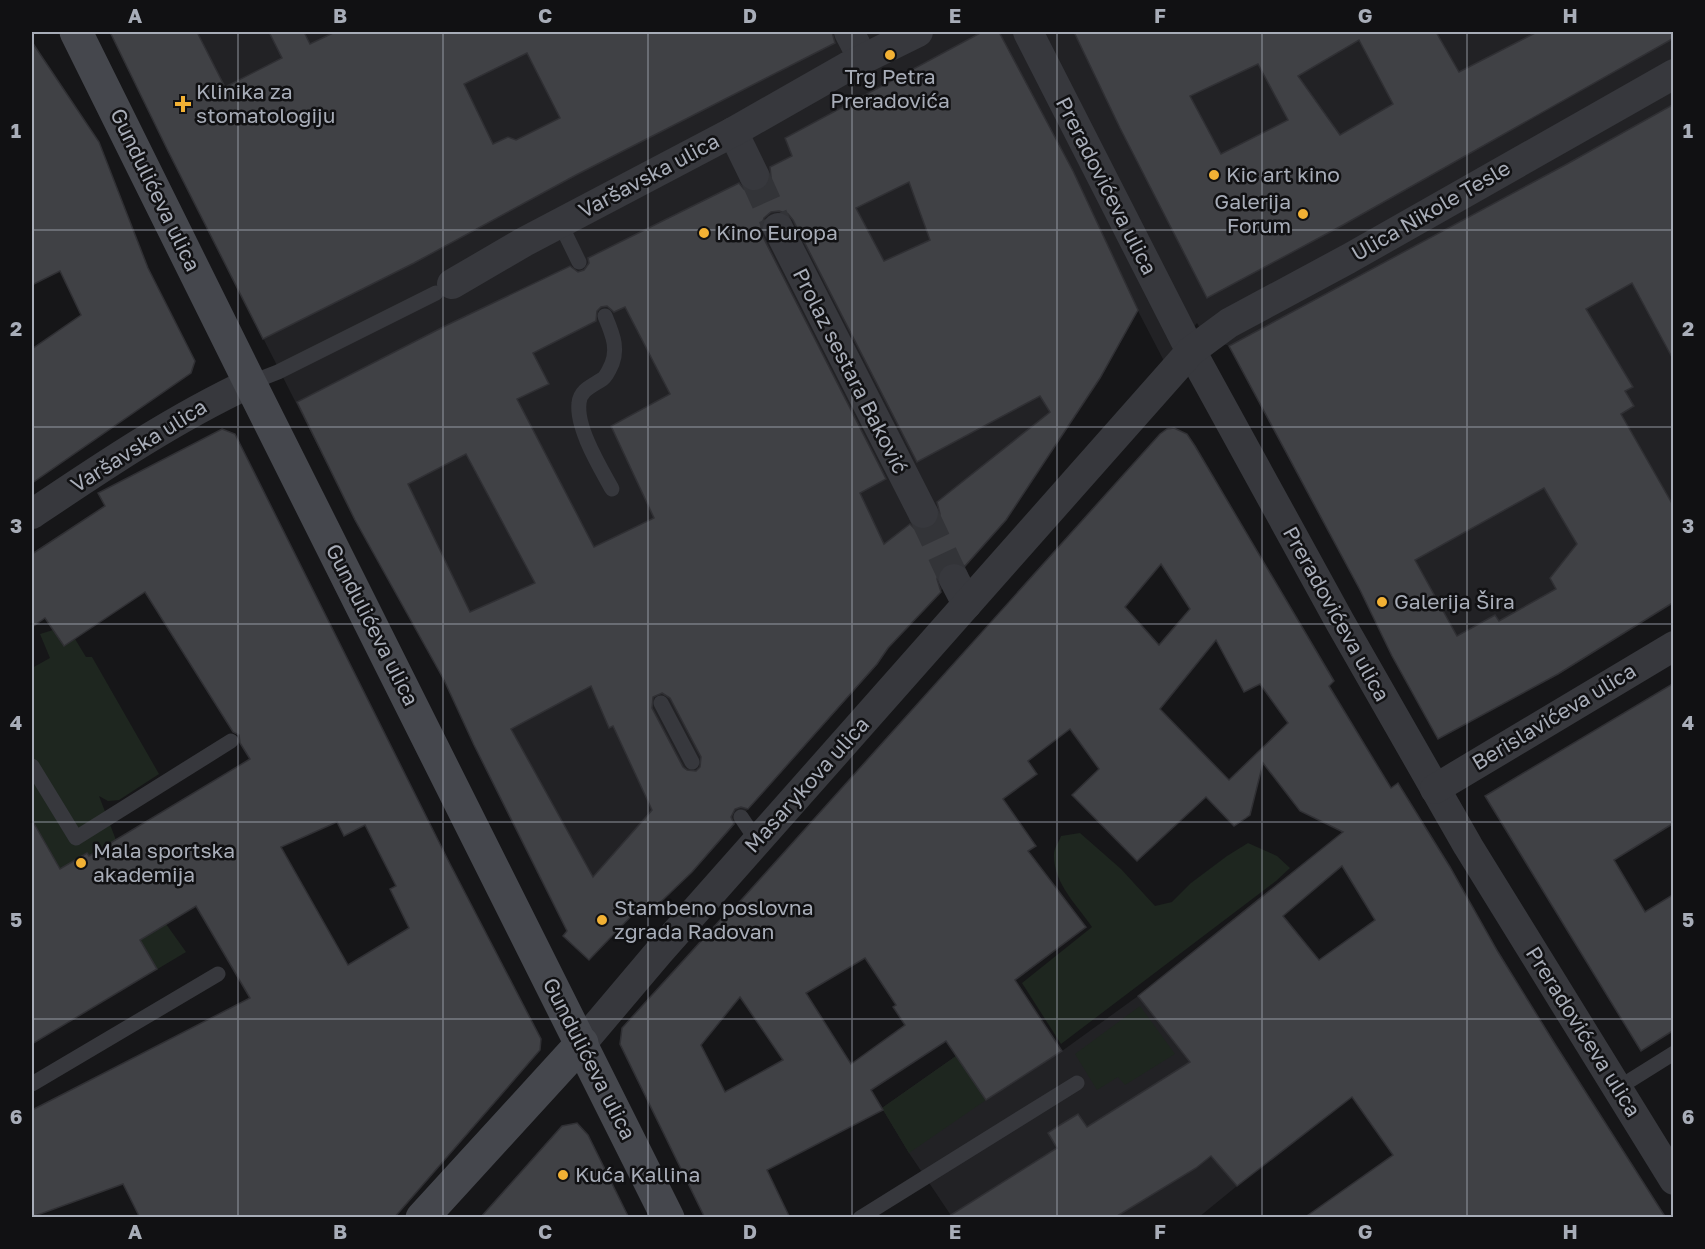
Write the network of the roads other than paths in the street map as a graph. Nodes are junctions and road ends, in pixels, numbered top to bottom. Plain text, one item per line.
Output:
1 (76, 32) edge
2 (849, 32) edge
3 (918, 32) edge
4 (1028, 32) edge
5 (855, 63) junction
6 (1674, 74) edge
7 (733, 132) junction
8 (754, 175) tunnel mouth
9 (560, 223) junction
10 (778, 228) tunnel mouth
11 (579, 262) dead end
12 (444, 289) joint
13 (605, 316) dead end
14 (1191, 351) junction
15 (250, 383) junction
16 (612, 489) dead end
17 (923, 513) tunnel mouth
18 (32, 514) edge
19 (1674, 646) edge
20 (661, 703) dead end
21 (231, 741) dead end
22 (692, 762) dead end
23 (34, 776) edge
24 (1435, 789) junction
25 (218, 974) dead end
26 (582, 1043) junction
27 (1674, 1053) edge
28 (1077, 1083) dead end
29 (32, 1084) edge
30 (1618, 1088) junction
31 (1674, 1180) edge
32 (422, 1218) edge
33 (668, 1218) edge
34 (860, 1218) edge

1 - 15 street, Gundulićeva ulica
2 - 5 street
3 - 5 street
4 - 14 street, Preradovićeva ulica
5 - 7 street, Varšavska ulica
6 - 14 street, Ulica Nikole Tesle
7 - 8 street
7 - 9 street, Varšavska ulica
9 - 11 lane
9 - 12 street, Varšavska ulica
10 - 17 street, Prolaz sestara Baković
12 - 15 lane
13 - 16 lane
14 - 24 street, Preradovićeva ulica
14 - 26 street, Masarykova ulica
15 - 18 street, Varšavska ulica
15 - 26 street, Gundulićeva ulica
19 - 24 street, Berislavićeva ulica
20 - 22 lane
21 - 23 lane
24 - 30 street, Preradovićeva ulica
25 - 29 lane
26 - 32 street, Masarykova ulica
26 - 33 street, Gundulićeva ulica
27 - 30 lane
28 - 34 lane
30 - 31 street, Preradovićeva ulica

